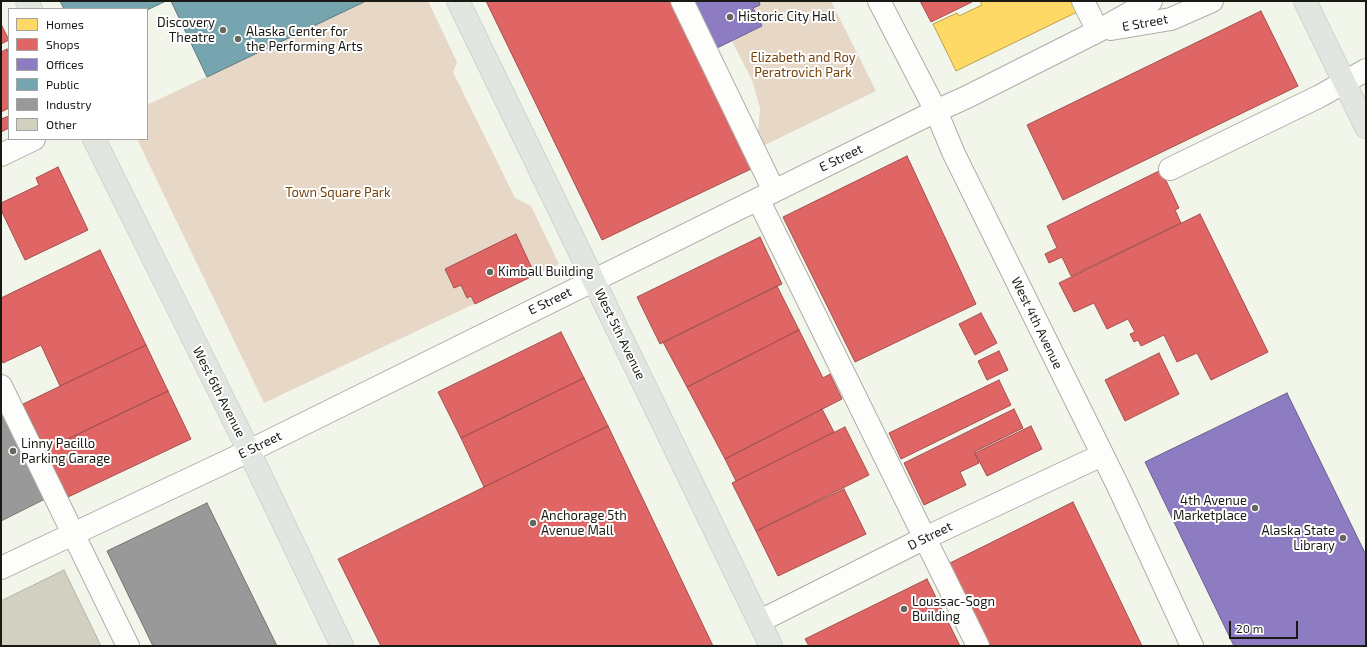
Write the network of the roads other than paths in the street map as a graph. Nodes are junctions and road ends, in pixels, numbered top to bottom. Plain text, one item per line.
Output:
1 (458, 1) edge
2 (682, 1) edge
3 (879, 1) edge
4 (1083, 1) edge
5 (1151, 1) edge
6 (1212, 1) edge
7 (1305, 1) edge
8 (1098, 31) junction
9 (1366, 70) edge
10 (1344, 82) junction
11 (936, 111) junction
12 (1366, 127) edge
13 (32, 140) edge
14 (94, 140) edge
15 (1, 155) edge
16 (1170, 169) dead end
17 (766, 195) junction
18 (593, 280) junction
19 (1, 386) edge
20 (249, 451) junction
21 (1102, 455) junction
22 (73, 534) junction
23 (925, 538) junction
24 (1, 568) edge
25 (760, 621) junction
26 (128, 646) edge
27 (342, 646) edge
28 (771, 646) edge
29 (978, 646) edge
30 (1192, 646) edge

1 - 18 main road, West 5th Avenue
2 - 17 street
3 - 11 street, West 4th Avenue
4 - 8 street
5 - 8 street, E Street
6 - 8 street, E Street
7 - 10 main road
8 - 11 street, E Street
9 - 10 street
10 - 12 main road
10 - 16 street
11 - 17 street, E Street
11 - 21 street, West 4th Avenue
13 - 15 street
14 - 20 main road, West 6th Avenue
17 - 18 street, E Street
17 - 23 street
18 - 20 street, E Street
18 - 25 main road, West 5th Avenue
19 - 22 street
20 - 22 street, E Street
20 - 27 main road, West 6th Avenue
21 - 23 street, D Street
21 - 30 street, West 4th Avenue
22 - 24 street, E Street
22 - 26 street
23 - 25 street, D Street
23 - 29 street
25 - 28 main road, West 5th Avenue

